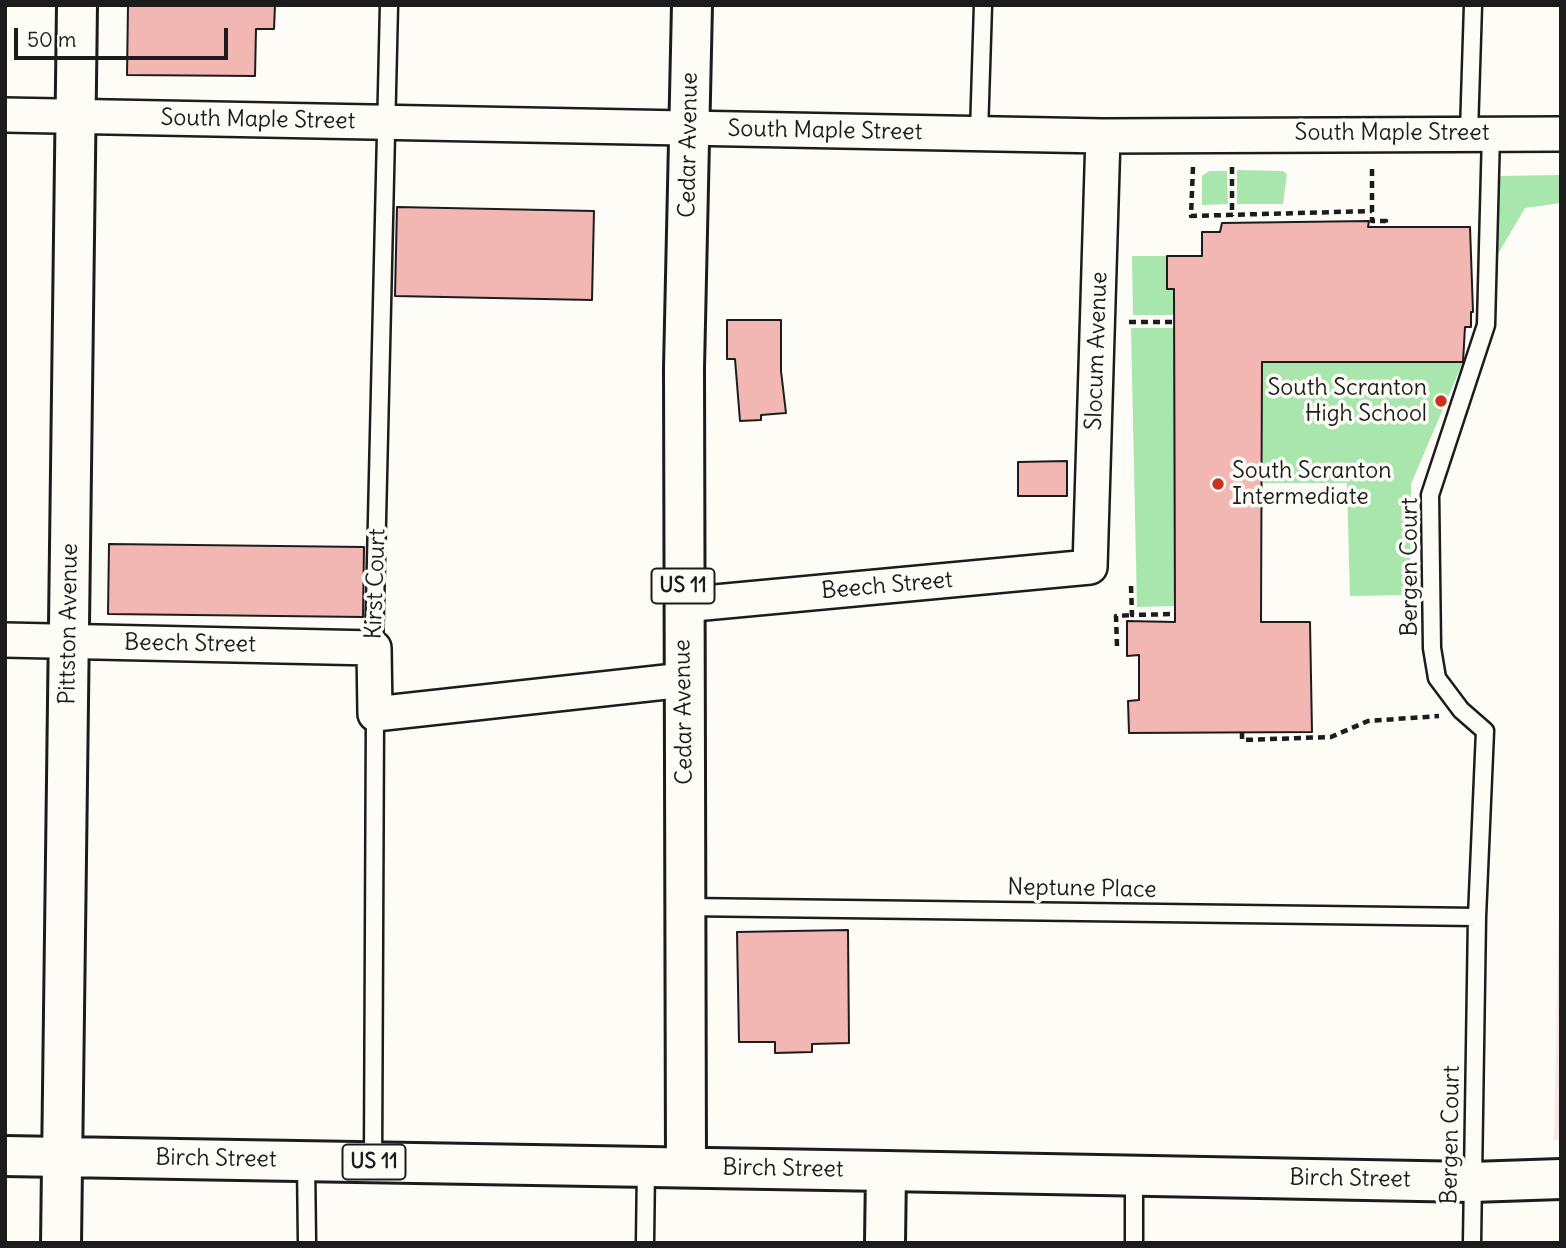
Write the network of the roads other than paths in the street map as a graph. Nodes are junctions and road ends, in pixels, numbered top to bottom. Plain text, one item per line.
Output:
1 (77, 5) edge
2 (389, 5) edge
3 (692, 5) edge
4 (983, 5) edge
5 (1473, 5) edge
6 (5, 115) edge
7 (75, 117) junction
8 (388, 122) junction
9 (689, 128) junction
10 (1480, 132) junction
11 (979, 134) junction
12 (1561, 134) edge
13 (1103, 136) junction
14 (1090, 567) joint
15 (683, 605) junction
16 (5, 640) edge
17 (69, 641) junction
18 (374, 648) junction
19 (684, 680) junction
20 (374, 714) junction
21 (686, 907) junction
22 (1477, 918) junction
23 (5, 1156) edge
24 (62, 1157) junction
25 (306, 1161) junction
26 (373, 1162) junction
27 (646, 1167) junction
28 (686, 1167) junction
29 (886, 1171) junction
30 (1134, 1175) junction
31 (1561, 1179) edge
32 (1472, 1182) junction
33 (61, 1243) edge
34 (307, 1243) edge
35 (645, 1243) edge
36 (885, 1243) edge
37 (1134, 1243) edge
38 (1472, 1243) edge

1 - 7 main road, Pittston Avenue
2 - 8 lane, Kirst Court
3 - 9 main road, Cedar Avenue / US 11
4 - 11 lane
5 - 10 lane, Bergen Court
6 - 7 street, South Maple Street
7 - 8 street, South Maple Street
7 - 17 main road, Pittston Avenue
8 - 9 street, South Maple Street
8 - 18 lane, Kirst Court
9 - 11 street, South Maple Street
9 - 15 main road, Cedar Avenue / US 11
10 - 12 street, South Maple Street
10 - 13 street, South Maple Street
10 - 22 lane, Bergen Court
11 - 13 street, South Maple Street
13 - 14 street, Slocum Avenue
14 - 15 street, Beech Street
15 - 19 main road, Cedar Avenue / US 11
16 - 17 street, Beech Street
17 - 18 street, Beech Street
17 - 24 main road, Pittston Avenue
18 - 20 street, Kirst Court
19 - 20 street
19 - 21 main road, Cedar Avenue / US 11
20 - 26 lane, Kirst Court
21 - 22 lane, Neptune Place
21 - 28 main road, Cedar Avenue / US 11
22 - 32 lane, Bergen Court
23 - 24 main road, Birch Street
24 - 25 main road, Birch Street / US 11
24 - 33 main road, Pittston Avenue
25 - 26 main road, Birch Street / US 11
25 - 34 lane
26 - 27 main road, Birch Street / US 11
27 - 28 main road, Birch Street / US 11
27 - 35 lane
28 - 29 main road, Birch Street
29 - 30 main road, Birch Street
29 - 36 main road
30 - 32 main road, Birch Street
30 - 37 lane
31 - 32 main road, Birch Street
32 - 38 lane, Bergen Court

